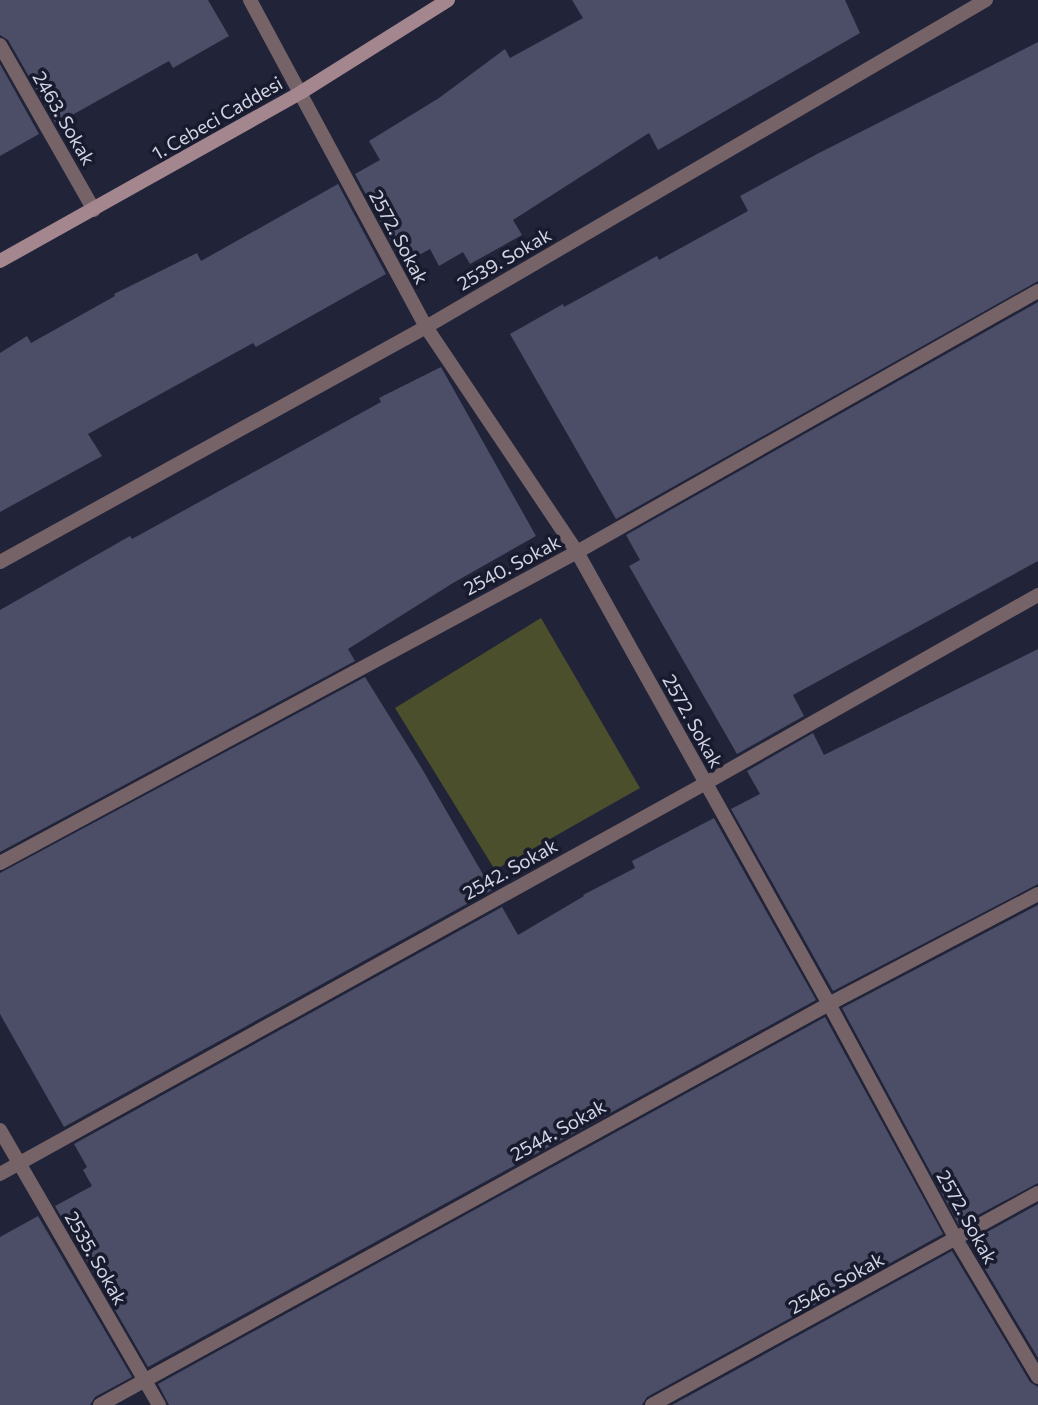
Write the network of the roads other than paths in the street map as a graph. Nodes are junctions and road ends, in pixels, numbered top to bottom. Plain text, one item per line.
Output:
1 (250, 0) edge
2 (448, 0) edge
3 (986, 0) edge
4 (0, 45) edge
5 (300, 93) junction
6 (94, 210) junction
7 (0, 261) edge
8 (1038, 291) edge
9 (426, 327) junction
10 (576, 552) junction
11 (0, 562) edge
12 (1038, 595) edge
13 (706, 783) junction
14 (0, 863) edge
15 (1038, 894) edge
16 (829, 1004) junction
17 (0, 1130) edge
18 (20, 1164) junction
19 (0, 1174) edge
20 (1038, 1193) edge
21 (956, 1239) junction
22 (1038, 1377) edge
23 (144, 1380) junction
24 (100, 1405) edge
25 (159, 1405) edge
26 (652, 1405) edge

1 - 5 street, 2572. Sokak
2 - 5 main road, 1. Cebeci Caddesi
3 - 9 street, 2539. Sokak
4 - 6 street, 2463. Sokak
5 - 6 main road, 1. Cebeci Caddesi
5 - 9 street, 2572. Sokak
6 - 7 main road, 1. Cebeci Caddesi
8 - 10 street, 2540. Sokak
9 - 10 street, 2572. Sokak
9 - 11 street, 2539. Sokak
10 - 13 street, 2572. Sokak
10 - 14 street, 2540. Sokak
12 - 13 street, 2542. Sokak
13 - 16 street, 2572. Sokak
13 - 18 street, 2542. Sokak
15 - 16 street, 2544. Sokak
16 - 21 street, 2572. Sokak
16 - 23 street, 2544. Sokak
17 - 18 street, 2535. Sokak
18 - 19 street, 2542. Sokak
18 - 23 street, 2535. Sokak
20 - 21 street, 2546. Sokak
21 - 22 street, 2572. Sokak
21 - 26 street, 2546. Sokak
23 - 24 street, 2544. Sokak
23 - 25 street, 2535. Sokak

